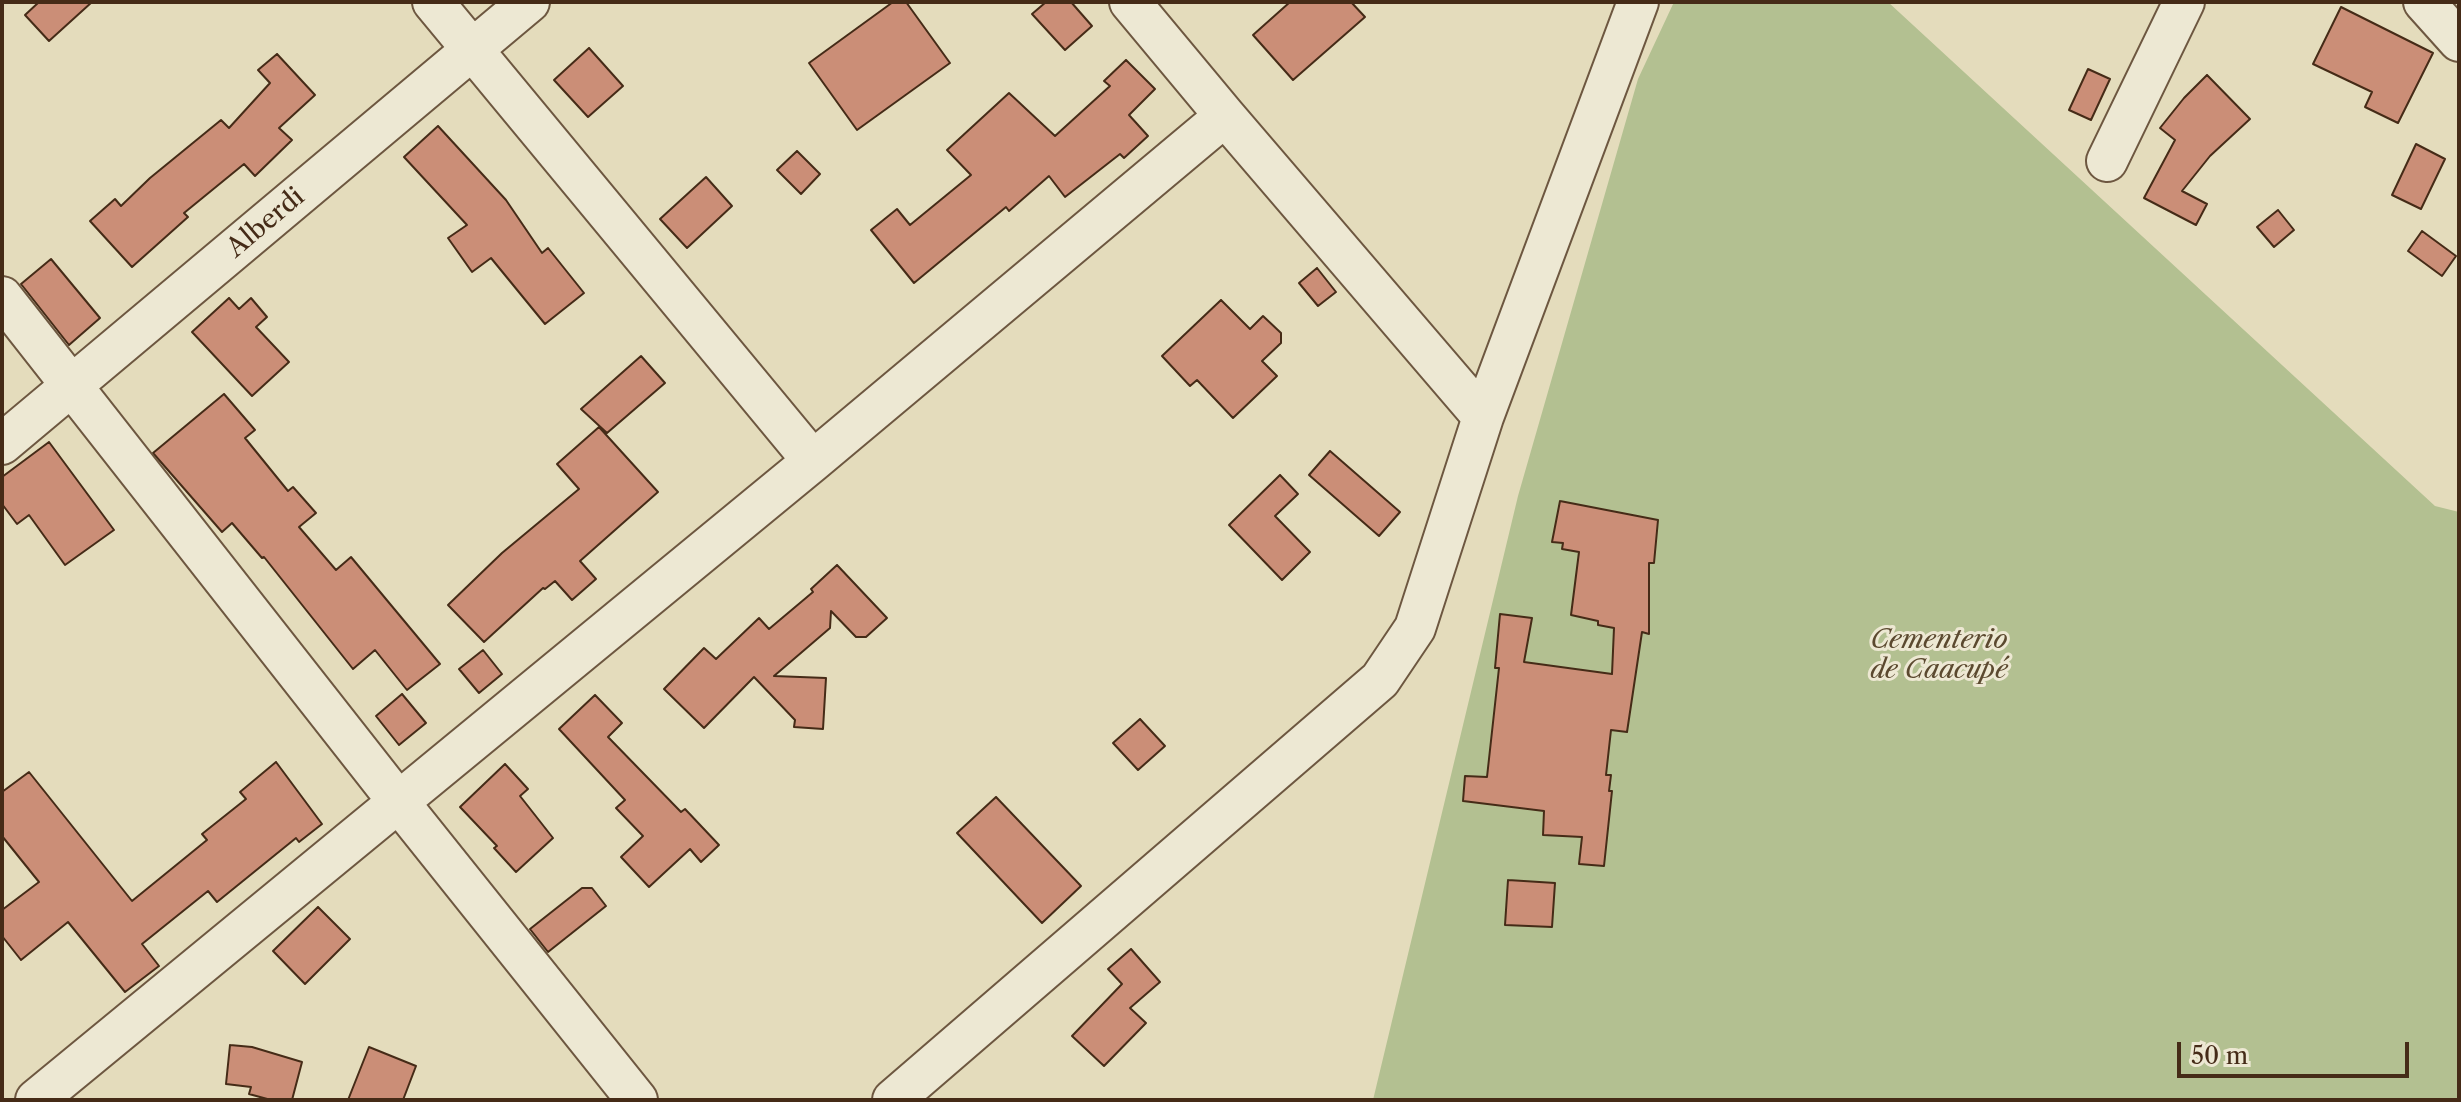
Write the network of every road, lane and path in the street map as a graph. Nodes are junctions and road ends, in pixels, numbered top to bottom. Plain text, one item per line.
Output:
1 (433, 2) edge
2 (529, 2) edge
3 (1130, 2) edge
4 (1638, 2) edge
5 (2184, 2) edge
6 (2424, 2) edge
7 (2459, 41) edge
8 (472, 50) junction
9 (1225, 116) junction
10 (2107, 161) dead end
11 (2, 297) edge
12 (74, 386) junction
13 (1483, 417) junction
14 (2, 444) edge
15 (813, 461) junction
16 (397, 800) junction
17 (36, 1100) edge
18 (637, 1100) edge
19 (893, 1100) edge

1 - 8 street
2 - 8 street, Alberdi
3 - 9 street
4 - 13 street
5 - 10 street
6 - 7 street
8 - 12 street, Alberdi
8 - 15 street
9 - 13 street
9 - 15 street
11 - 12 street
12 - 14 street, Alberdi
12 - 16 street
13 - 19 street
15 - 16 street
16 - 17 street
16 - 18 street

